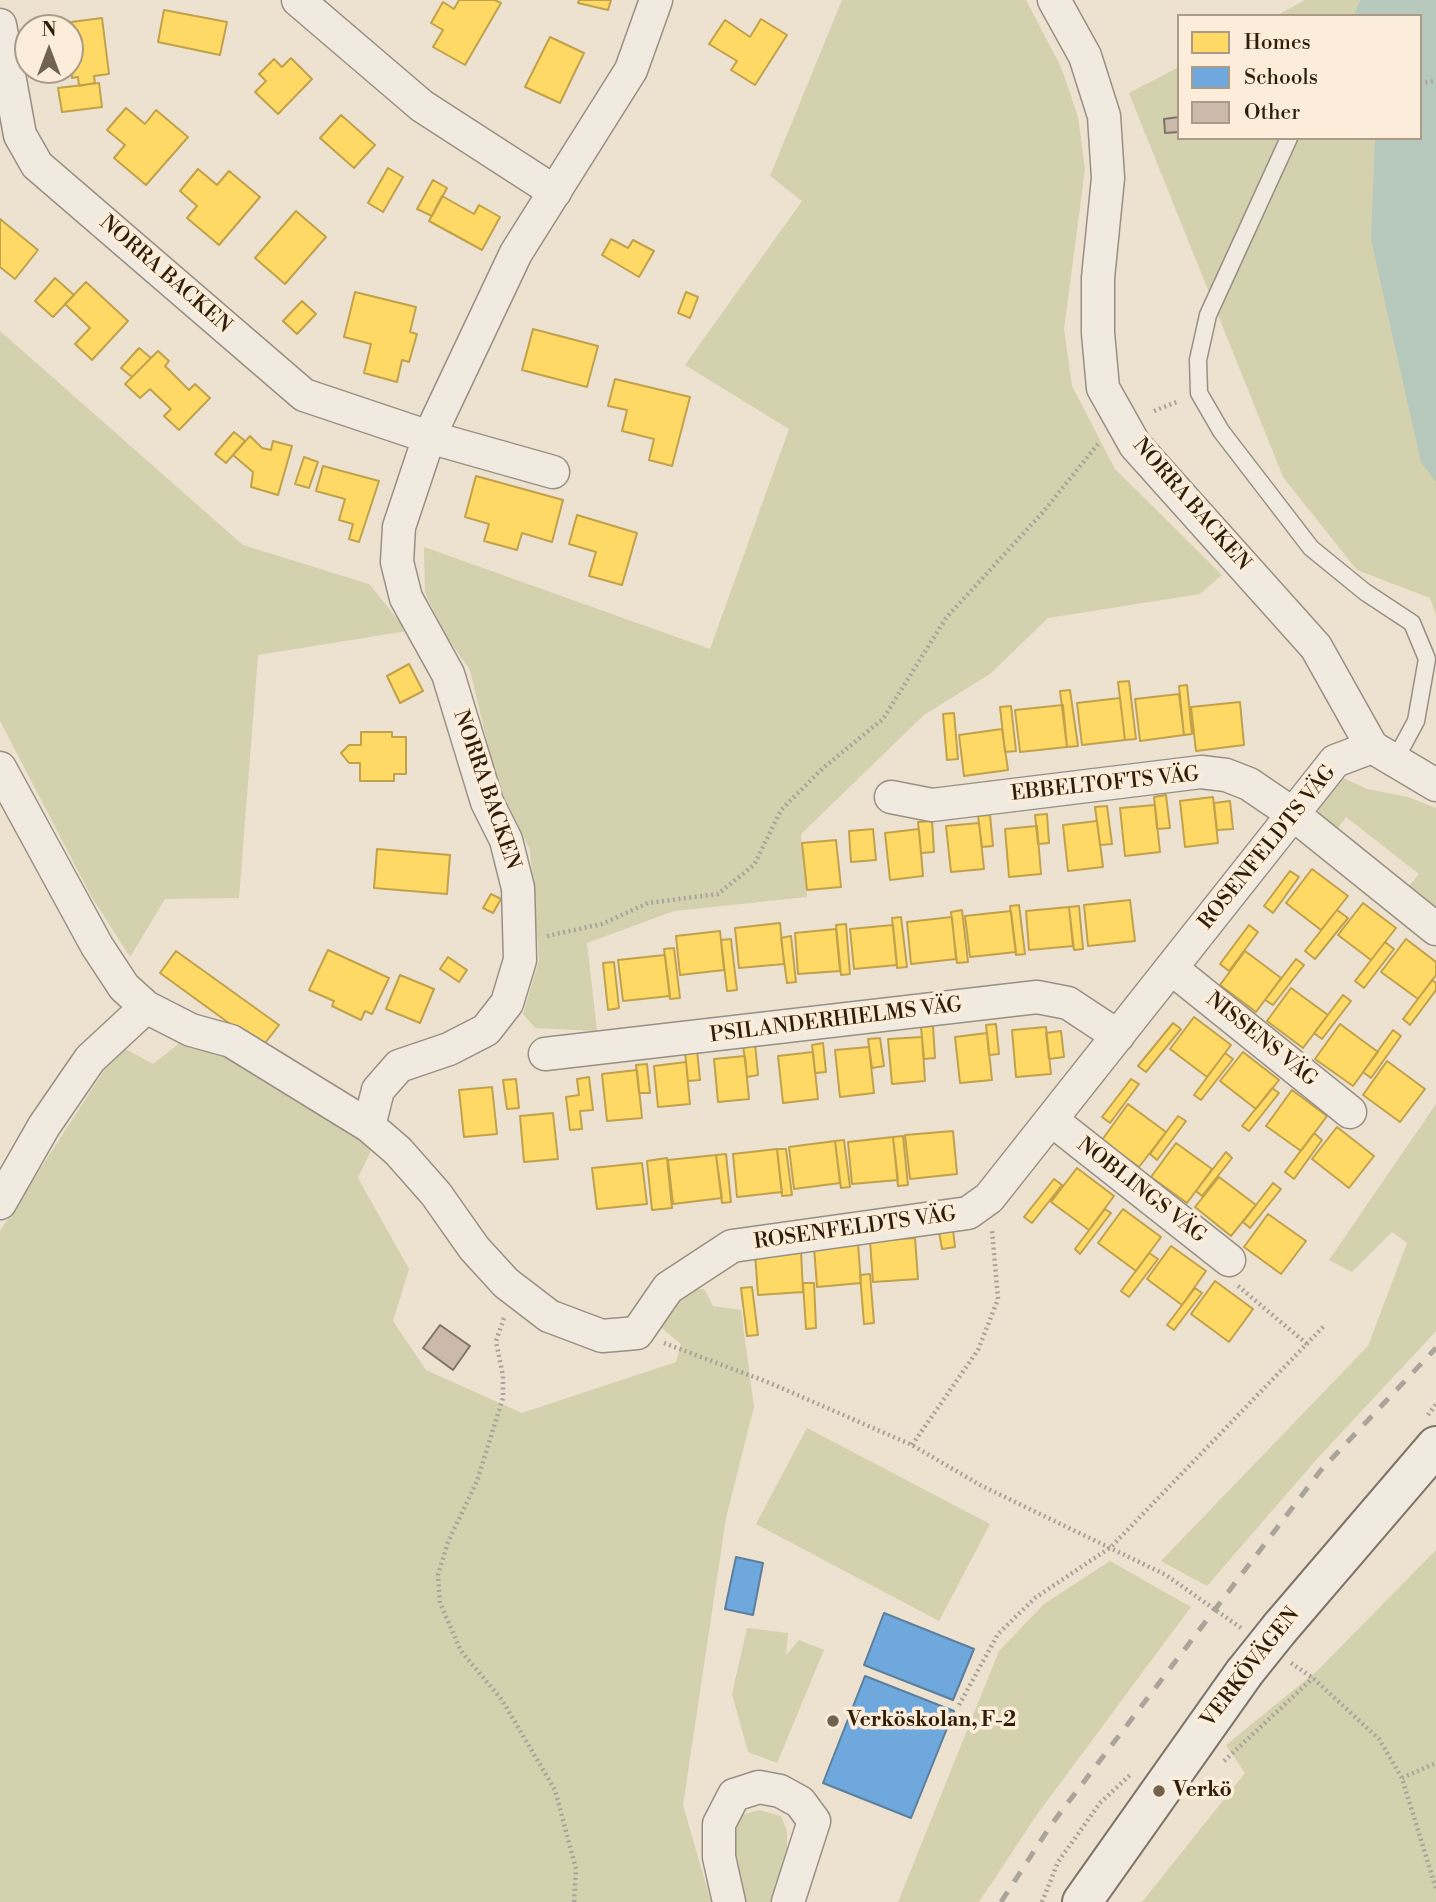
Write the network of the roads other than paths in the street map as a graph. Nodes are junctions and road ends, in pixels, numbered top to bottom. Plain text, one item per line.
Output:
1 (298, 0) edge
2 (656, 0) edge
3 (1054, 0) edge
4 (0, 25) edge
5 (1288, 140) edge
6 (555, 192) junction
7 (429, 437) junction
8 (553, 472) dead end
9 (1383, 754) junction
10 (0, 768) edge
11 (1436, 785) edge
12 (891, 797) dead end
13 (1293, 814) junction
14 (1436, 929) edge
15 (1171, 968) junction
16 (146, 1007) junction
17 (1118, 1036) junction
18 (545, 1054) dead end
19 (1350, 1112) dead end
20 (1053, 1121) junction
21 (369, 1126) junction
22 (0, 1203) edge
23 (1228, 1261) road end
24 (1436, 1446) edge
25 (729, 1902) edge
26 (788, 1902) edge
27 (1082, 1902) edge

1 - 6 street
2 - 6 street, NORRA BACKEN
3 - 9 street, NORRA BACKEN
4 - 7 street, NORRA BACKEN
5 - 9 lane
6 - 7 street, NORRA BACKEN
7 - 8 street, NORRA BACKEN
7 - 21 street, NORRA BACKEN
9 - 11 street, NORRA BACKEN
9 - 13 street, ROSENFELDTS VÄG
10 - 16 street
12 - 13 street, EBBELTOFTS VÄG
13 - 14 street, EBBELTOFTS VÄG
13 - 15 street, ROSENFELDTS VÄG
15 - 17 street, ROSENFELDTS VÄG
15 - 19 street, NISSENS VÄG
16 - 21 street
16 - 22 street
17 - 18 street, PSILANDERHIELMS VÄG
17 - 20 street, ROSENFELDTS VÄG
20 - 21 street, ROSENFELDTS VÄG
20 - 23 street, NOBLINGS VÄG
24 - 27 main road, VERKÖVÄGEN, bridge
25 - 26 street

